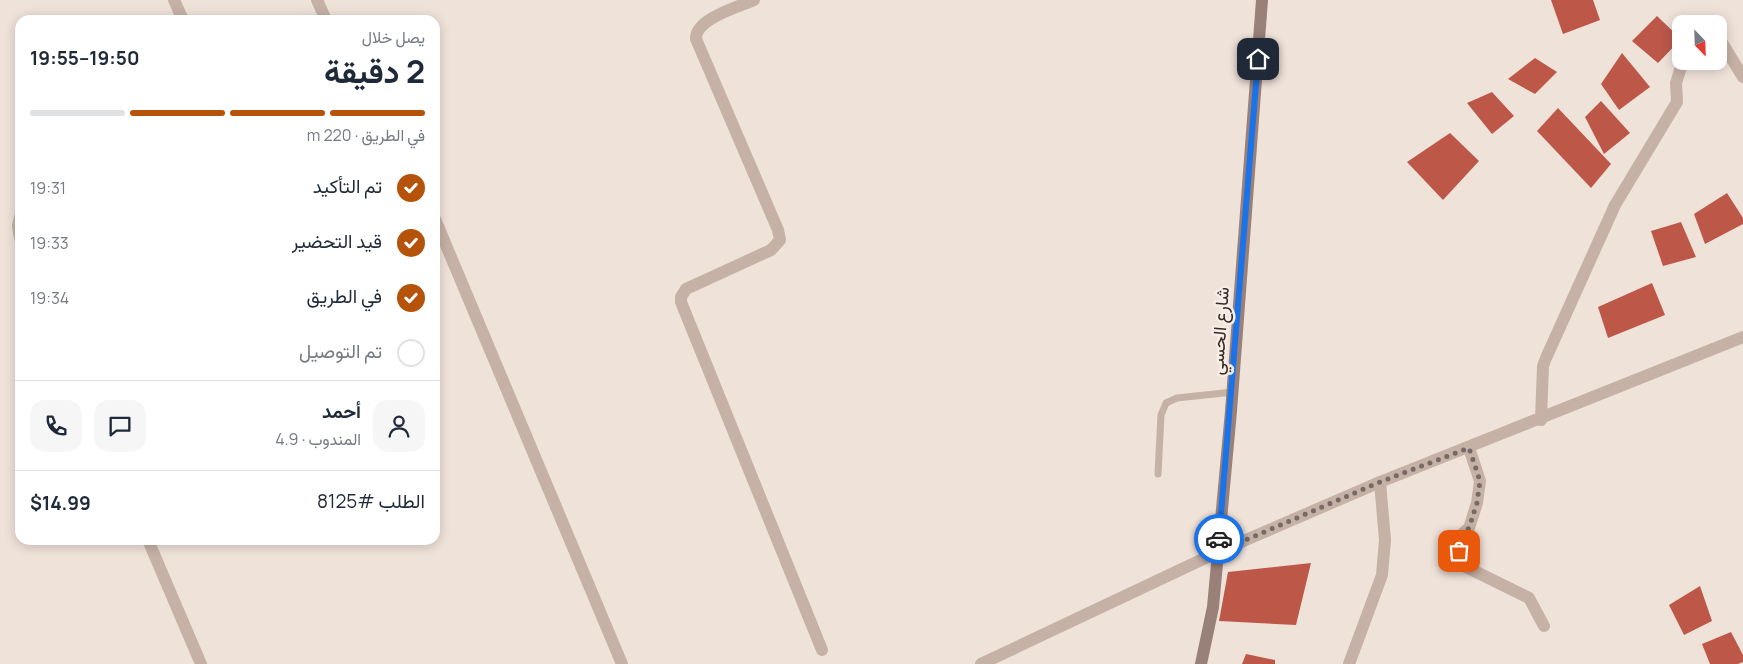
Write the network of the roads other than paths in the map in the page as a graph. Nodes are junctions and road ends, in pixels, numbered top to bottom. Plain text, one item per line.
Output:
1 (174, 0) edge
2 (317, 0) edge
3 (754, 0) edge
4 (1262, 0) edge
5 (181, 15) edge
6 (324, 15) edge
7 (1728, 53) edge
8 (1680, 70) edge
9 (1743, 77) edge
10 (440, 231) edge
11 (1743, 337) edge
12 (1233, 392) junction
13 (1541, 420) junction
14 (1469, 448) junction
15 (1158, 474) dead end
16 (1380, 482) junction
17 (150, 545) edge
18 (1218, 552) junction
19 (1544, 626) dead end
20 (822, 650) dead end
21 (201, 664) edge
22 (622, 664) edge
23 (981, 664) edge
24 (1201, 664) edge
25 (1349, 664) edge

1 - 5 street
2 - 6 street
3 - 20 street
4 - 12 street, شارع الحسي
7 - 9 street
8 - 13 street
10 - 22 street
11 - 13 street
12 - 15 lane
12 - 18 street, شارع الحسي
13 - 14 street
14 - 16 street
14 - 19 street
16 - 18 street
16 - 25 street
17 - 21 street
18 - 23 street
18 - 24 street, شارع الحسي

